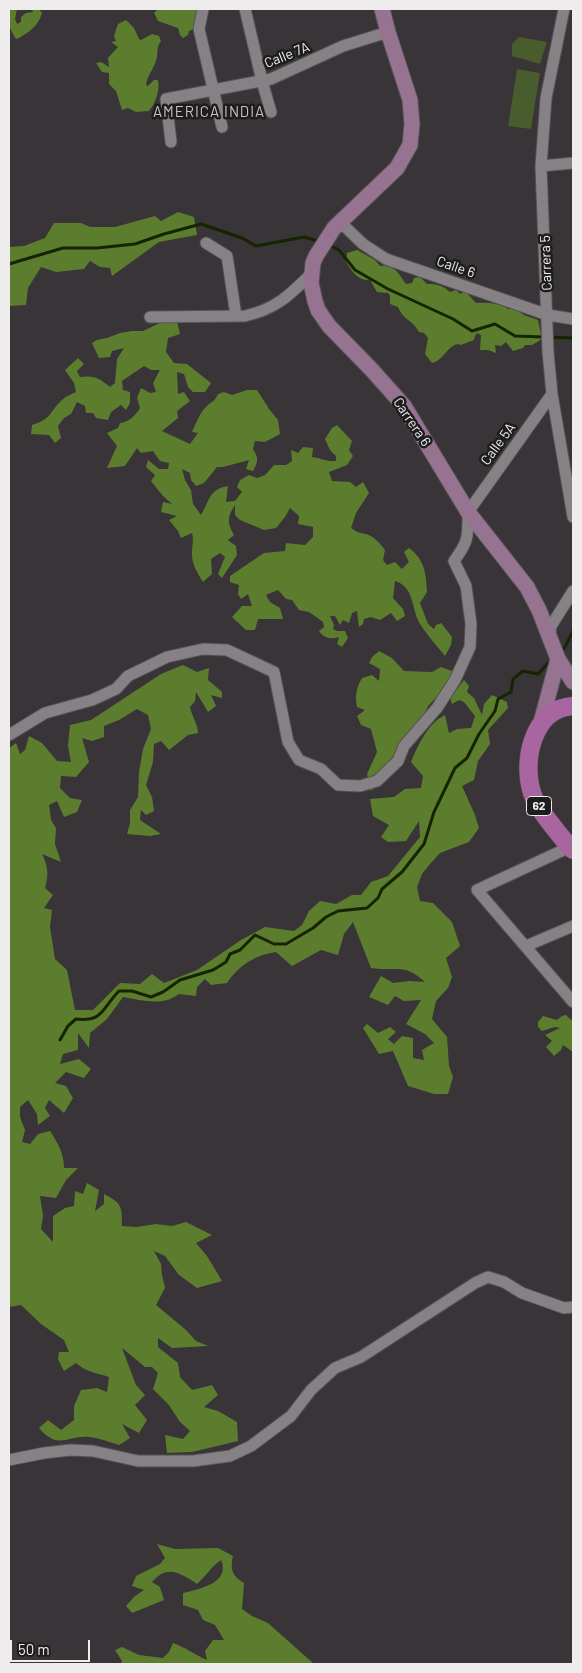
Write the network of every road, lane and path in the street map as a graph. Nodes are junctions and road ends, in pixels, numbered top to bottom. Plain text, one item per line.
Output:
1 (203, 9) edge
2 (245, 9) edge
3 (382, 9) edge
4 (564, 9) edge
5 (388, 32) junction
6 (262, 81) junction
7 (212, 90) junction
8 (272, 112) dead end
9 (222, 126) dead end
10 (170, 142) dead end
11 (573, 163) edge
12 (541, 166) junction
13 (336, 226) junction
14 (206, 243) dead end
15 (312, 273) junction
16 (548, 315) junction
17 (236, 316) junction
18 (150, 317) dead end
19 (573, 319) edge
20 (552, 394) junction
21 (570, 487) edge
22 (468, 512) junction
23 (573, 517) edge
24 (573, 591) edge
25 (549, 638) junction
26 (558, 659) junction
27 (573, 682) edge
28 (573, 706) edge
29 (540, 726) junction
30 (9, 735) edge
31 (572, 848) edge
32 (573, 926) edge
33 (526, 946) junction
34 (572, 999) edge
35 (573, 1308) edge
36 (9, 1460) edge

1 - 7 street
2 - 6 street
3 - 5 main road, Carrera 6
4 - 12 street, Carrera 5
5 - 6 street, Calle 7A
5 - 13 main road, Carrera 6
6 - 7 street, Calle 7A
6 - 8 street
7 - 9 street
7 - 10 street, Calle 7A
11 - 12 street
12 - 16 street, Carrera 5
13 - 15 main road, Carrera 6
13 - 16 street, Calle 6
14 - 17 street
15 - 17 street
15 - 22 main road, Carrera 6
16 - 19 street, Calle 6
16 - 20 street, Carrera 5
17 - 18 street
20 - 21 street, Carrera 5
20 - 22 street, Calle 5A
21 - 23 street, Carrera 5
22 - 25 main road, Carrera 6
22 - 30 street
24 - 25 street
25 - 26 main road, Carrera 6
26 - 27 main road
26 - 29 main road
28 - 29 main road, 62
29 - 31 main road, 62
31 - 33 street
32 - 33 street
33 - 34 street
35 - 36 street

